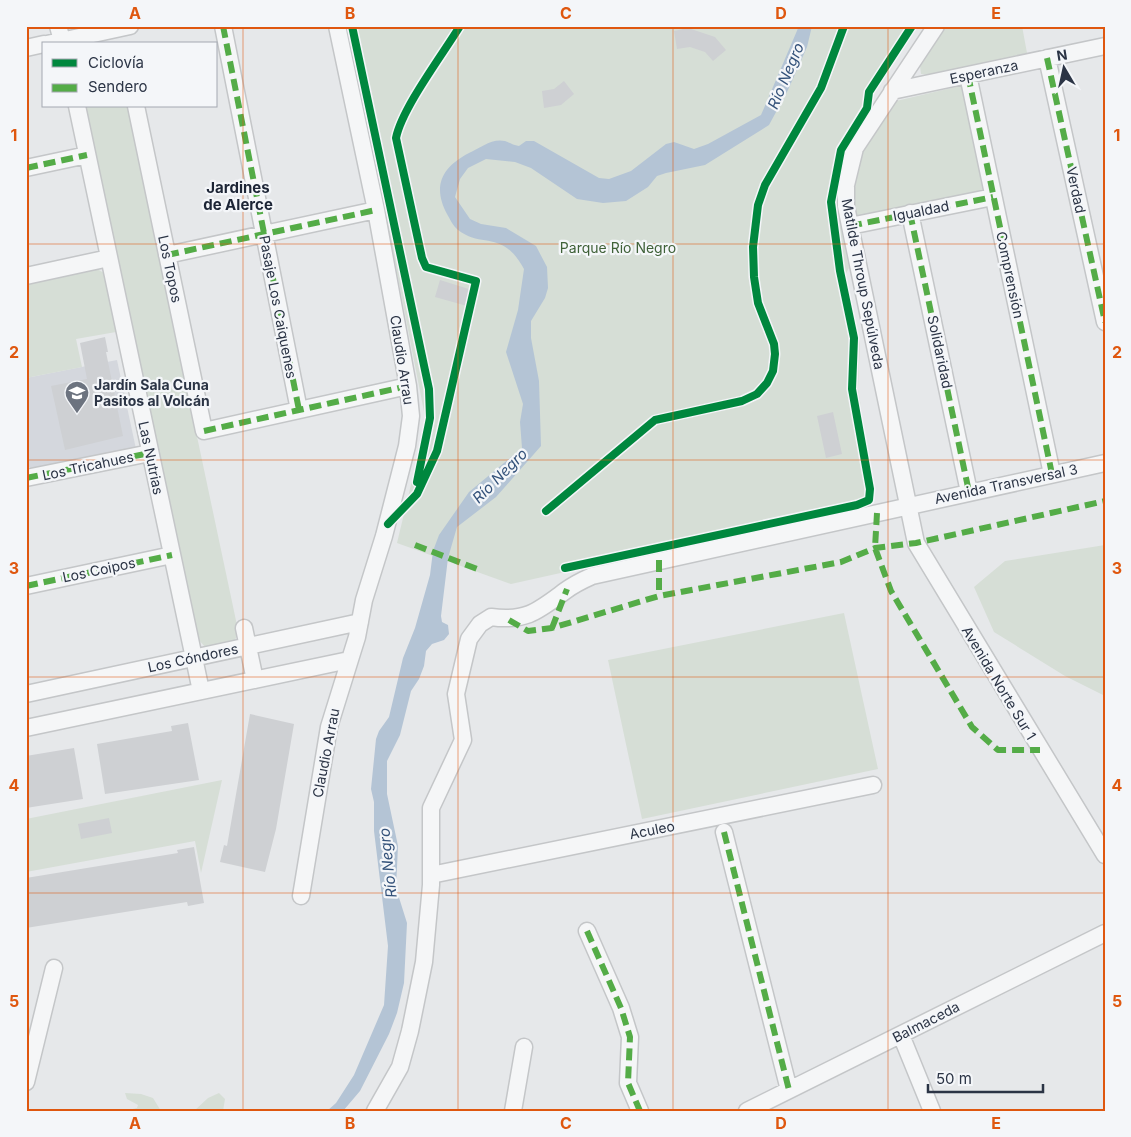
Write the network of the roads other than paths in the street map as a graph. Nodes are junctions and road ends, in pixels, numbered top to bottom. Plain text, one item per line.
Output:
1 (223, 26) edge
2 (337, 26) edge
3 (936, 26) edge
4 (124, 33) edge
5 (55, 40) edge
6 (42, 44) edge
7 (1105, 46) edge
8 (26, 48) edge
9 (1047, 58) junction
10 (968, 75) junction
11 (892, 91) junction
12 (77, 108) edge
13 (136, 108) edge
14 (87, 155) junction
15 (26, 168) edge
16 (993, 197) junction
17 (376, 210) junction
18 (910, 213) junction
19 (850, 226) junction
20 (264, 234) junction
21 (167, 255) junction
22 (109, 258) junction
23 (26, 276) edge
24 (1103, 303) edge
25 (1105, 322) edge
26 (408, 386) junction
27 (299, 410) junction
28 (150, 453) junction
29 (1105, 463) edge
30 (1052, 474) junction
31 (26, 478) edge
32 (969, 492) junction
33 (908, 505) junction
34 (172, 555) junction
35 (26, 586) edge
36 (360, 622) junction
37 (244, 628) dead end
38 (248, 647) junction
39 (194, 658) junction
40 (349, 660) junction
41 (255, 680) junction
42 (201, 691) junction
43 (26, 694) edge
44 (26, 728) edge
45 (874, 785) dead end
46 (724, 832) dead end
47 (1105, 855) edge
48 (431, 875) junction
49 (301, 896) dead end
50 (587, 932) dead end
51 (1105, 932) edge
52 (54, 968) dead end
53 (901, 1035) junction
54 (524, 1047) dead end
55 (26, 1082) edge
56 (789, 1090) junction
57 (375, 1111) edge
58 (512, 1111) edge
59 (640, 1111) edge
60 (747, 1111) edge
61 (932, 1111) edge

1 - 20 street, Pasaje Los Caiquenes
2 - 17 street, Claudio Arrau
3 - 11 street, Matilde Throup Sepúlveda
4 - 5 street
6 - 8 street
7 - 9 street, Esperanza
9 - 10 street, Esperanza
9 - 24 street, Verdad
10 - 11 street, Esperanza
10 - 16 street, Comprensión
11 - 19 street, Matilde Throup Sepúlveda
12 - 14 street, Las Nutrias
13 - 21 street, Los Topos
14 - 15 street
14 - 22 street, Las Nutrias
16 - 18 street, Igualdad
16 - 30 street, Comprensión
17 - 20 street
17 - 26 street, Claudio Arrau
18 - 19 street, Igualdad
18 - 32 street, Solidaridad
19 - 33 street, Matilde Throup Sepúlveda
20 - 21 street
20 - 27 street, Pasaje Los Caiquenes
21 - 27 street, Los Topos
22 - 23 street
22 - 28 street, Las Nutrias
24 - 25 street, Verdad
26 - 27 street
26 - 36 street, Claudio Arrau
28 - 31 street, Los Tricahues
28 - 34 street, Las Nutrias
29 - 30 street, Avenida Transversal 3
30 - 32 street, Avenida Transversal 3
32 - 33 street, Avenida Transversal 3
33 - 47 street, Avenida Norte Sur 1
33 - 48 street, Avenida Transversal 3
34 - 35 street, Los Coipos
34 - 39 street, Las Nutrias
36 - 38 street, Los Cóndores
36 - 40 street, Claudio Arrau
37 - 38 street
38 - 39 street, Los Cóndores
38 - 41 street
39 - 42 street, Las Nutrias
39 - 43 street, Los Cóndores
40 - 41 street
40 - 49 street, Claudio Arrau
41 - 42 street
42 - 44 street
45 - 48 street, Aculeo
46 - 56 street
48 - 57 street
50 - 59 street
51 - 53 street, Balmaceda
52 - 55 street
53 - 56 street, Balmaceda
53 - 61 street
54 - 58 street
56 - 60 street, Balmaceda

